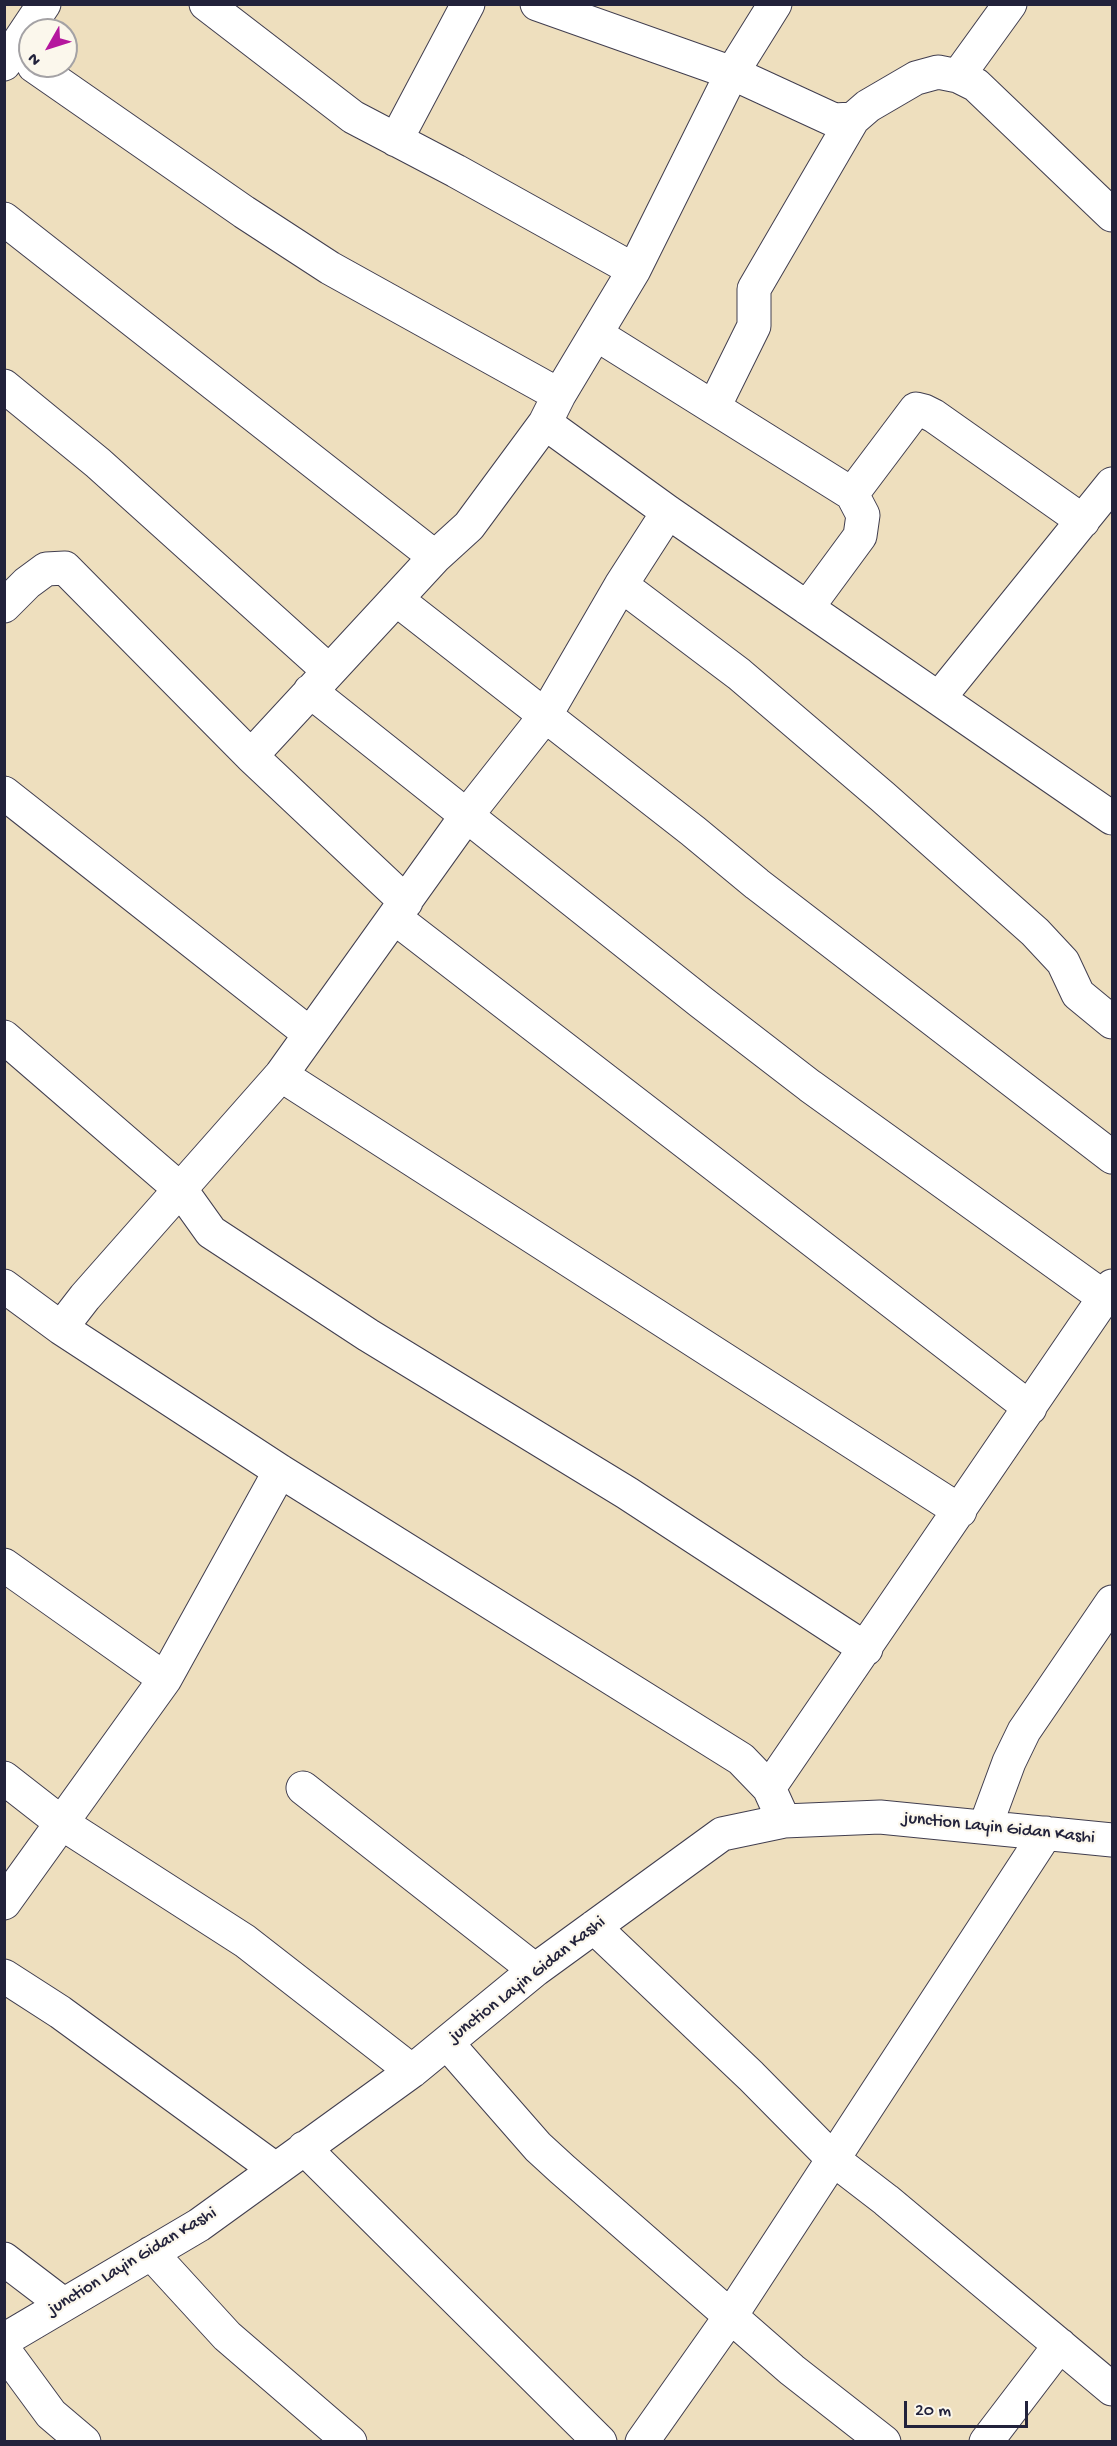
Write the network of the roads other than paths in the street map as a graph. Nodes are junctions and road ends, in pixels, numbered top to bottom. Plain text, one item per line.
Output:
1 (44, 4) edge
2 (206, 4) edge
3 (468, 4) edge
4 (537, 4) edge
5 (775, 4) edge
6 (1010, 4) edge
7 (600, 14) edge
8 (38, 18) edge
9 (732, 73) junction
10 (958, 76) junction
11 (45, 78) edge
12 (853, 119) junction
13 (396, 140) junction
14 (1113, 215) edge
15 (4, 219) edge
16 (634, 270) junction
17 (596, 334) junction
18 (4, 386) edge
19 (714, 407) junction
20 (552, 409) junction
21 (1113, 484) edge
22 (852, 494) junction
23 (668, 512) junction
24 (1083, 521) junction
25 (435, 557) junction
26 (621, 585) junction
27 (396, 599) junction
28 (4, 606) edge
29 (807, 608) junction
30 (319, 681) junction
31 (939, 698) junction
32 (544, 716) junction
33 (251, 756) junction
34 (4, 793) edge
35 (467, 815) junction
36 (1113, 818) edge
37 (400, 910) junction
38 (1113, 1022) edge
39 (310, 1034) junction
40 (4, 1037) edge
41 (281, 1075) junction
42 (1113, 1157) edge
43 (180, 1190) junction
44 (4, 1286) edge
45 (1109, 1292) edge
46 (61, 1328) junction
47 (1030, 1408) junction
48 (280, 1471) junction
49 (960, 1511) junction
50 (4, 1565) edge
51 (1113, 1602) edge
52 (866, 1649) junction
53 (165, 1679) junction
54 (4, 1778) edge
55 (303, 1788) dead end
56 (769, 1788) junction
57 (784, 1821) junction
58 (63, 1824) junction
59 (985, 1827) junction
60 (1046, 1833) junction
61 (1113, 1840) edge
62 (4, 1903) edge
63 (594, 1927) junction
64 (535, 1970) junction
65 (4, 1976) edge
66 (447, 2043) junction
67 (412, 2071) junction
68 (304, 2148) junction
69 (834, 2160) junction
70 (275, 2169) junction
71 (151, 2253) junction
72 (4, 2259) edge
73 (63, 2304) junction
74 (730, 2317) junction
75 (4, 2340) edge
76 (1060, 2345) junction
77 (4, 2350) edge
78 (1113, 2389) edge
79 (84, 2442) edge
80 (350, 2442) edge
81 (600, 2442) edge
82 (642, 2442) edge
83 (884, 2442) edge
84 (986, 2442) edge

1 - 8 street
2 - 13 street
3 - 13 street
4 - 7 street
5 - 9 street
6 - 10 street
7 - 9 street
9 - 12 street
9 - 16 street
10 - 12 street
10 - 14 street
11 - 20 street
12 - 19 street
13 - 16 street
15 - 25 street
16 - 17 street
17 - 19 street
17 - 20 street
18 - 30 street
19 - 22 street
20 - 23 street
20 - 25 street
21 - 24 street
22 - 24 street
22 - 29 street
23 - 26 street
23 - 29 street
24 - 31 street
25 - 27 street
26 - 32 street
26 - 38 street
27 - 30 street
27 - 32 street
28 - 33 street
29 - 31 street
30 - 33 street
30 - 35 street
31 - 36 street
32 - 35 street
32 - 42 street
33 - 37 street
34 - 39 street
35 - 37 street
35 - 45 street
37 - 39 street
37 - 47 street
39 - 41 street
40 - 43 street
41 - 43 street
41 - 49 street
43 - 46 street
43 - 52 street
44 - 46 street
45 - 47 street
46 - 48 street
47 - 49 street
48 - 53 street
48 - 56 street
49 - 52 street
50 - 53 street
51 - 59 street
52 - 56 street
53 - 58 street
54 - 58 street
55 - 64 street
56 - 57 street
57 - 59 street, junction Layin Gidan Kashi
57 - 63 street, junction Layin Gidan Kashi
58 - 62 street
58 - 67 street
59 - 60 street, junction Layin Gidan Kashi
60 - 61 street, junction Layin Gidan Kashi
60 - 69 street
63 - 64 street, junction Layin Gidan Kashi
63 - 69 street
64 - 66 street, junction Layin Gidan Kashi
65 - 70 street
66 - 67 street, junction Layin Gidan Kashi
66 - 74 street
67 - 68 street, junction Layin Gidan Kashi
68 - 70 street, junction Layin Gidan Kashi
68 - 81 street
69 - 74 street
69 - 76 street
70 - 71 street, junction Layin Gidan Kashi
71 - 73 street, junction Layin Gidan Kashi
71 - 80 street
72 - 73 street
73 - 75 street, junction Layin Gidan Kashi
74 - 82 street
74 - 83 street
76 - 78 street
76 - 84 street
77 - 79 street

